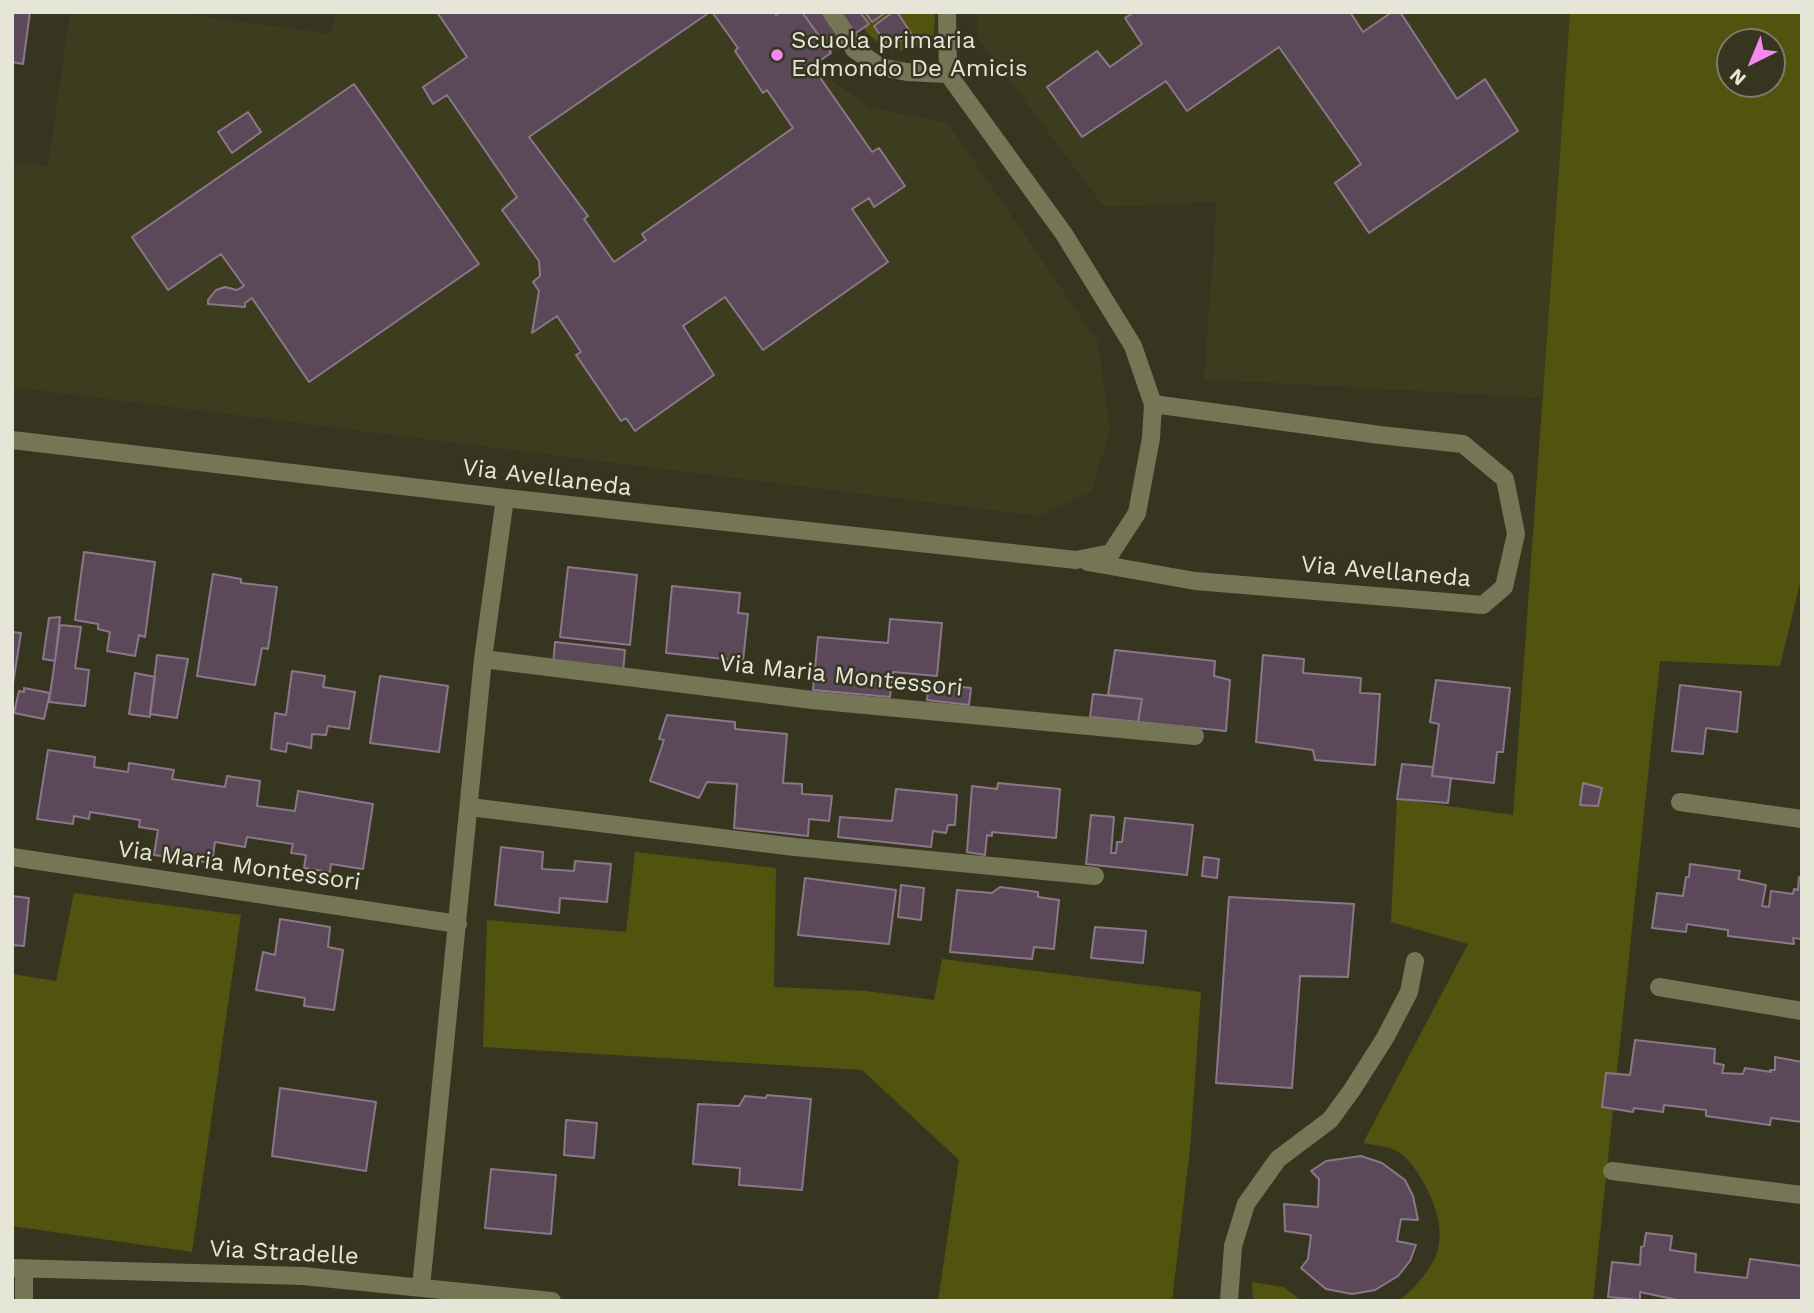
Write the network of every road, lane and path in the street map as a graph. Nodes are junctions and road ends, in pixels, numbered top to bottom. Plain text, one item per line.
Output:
1 (831, 12) edge
2 (947, 12) edge
3 (948, 74) junction
4 (1153, 404) junction
5 (12, 440) edge
6 (505, 498) junction
7 (1076, 559) junction
8 (483, 659) junction
9 (1195, 736) dead end
10 (1680, 802) dead end
11 (470, 807) junction
12 (1802, 819) edge
13 (12, 857) edge
14 (1095, 876) dead end
15 (458, 924) junction
16 (1415, 961) dead end
17 (1659, 987) dead end
18 (1802, 1011) edge
19 (1612, 1171) dead end
20 (1802, 1195) edge
21 (18, 1268) edge
22 (421, 1287) junction
23 (24, 1301) edge
24 (552, 1301) edge
25 (1229, 1301) edge

1 - 3 street
2 - 3 street
3 - 4 street, Via Avellaneda
4 - 7 street, Via Avellaneda
4 - 7 street, Via Avellaneda
5 - 6 street, Via Avellaneda
6 - 7 street, Via Avellaneda
6 - 8 street
8 - 9 street, Via Maria Montessori
8 - 11 street
10 - 12 street
11 - 14 street
11 - 15 street
13 - 15 street, Via Maria Montessori
15 - 22 street
16 - 25 street
17 - 18 street
19 - 20 street
21 - 22 street, Via Stradelle
21 - 23 street
22 - 24 street, Via Stradelle

